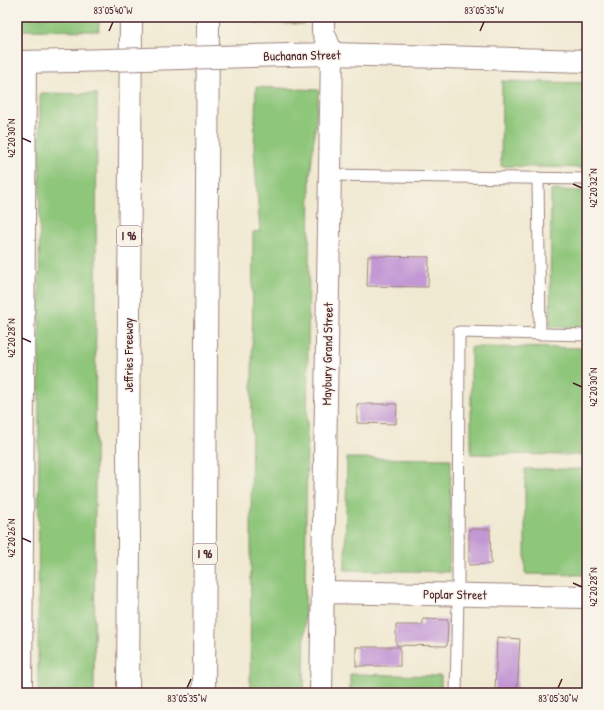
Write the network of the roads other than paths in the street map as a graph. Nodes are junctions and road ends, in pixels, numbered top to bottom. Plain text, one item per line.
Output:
1 (131, 17) edge
2 (208, 17) edge
3 (323, 17) edge
4 (332, 54) junction
5 (587, 61) edge
6 (21, 62) edge
7 (330, 175) junction
8 (538, 178) junction
9 (587, 179) edge
10 (540, 334) junction
11 (587, 335) edge
12 (129, 539) junction
13 (19, 586) edge
14 (323, 592) junction
15 (458, 594) junction
16 (587, 597) edge
17 (21, 693) edge
18 (117, 693) edge
19 (128, 693) edge
20 (204, 693) edge
21 (321, 693) edge
22 (456, 693) edge

1 - 12 main road, Jeffries Freeway / I 96
2 - 20 main road, I 96
3 - 4 main road, Maybury Grand Street
4 - 5 main road, Buchanan Street
4 - 6 main road, Buchanan Street, bridge
4 - 7 main road, Maybury Grand Street
6 - 13 main road
7 - 8 lane
7 - 14 main road, Maybury Grand Street
8 - 9 lane
8 - 10 lane
10 - 11 lane
10 - 15 lane
12 - 18 main road
12 - 19 main road, Jeffries Freeway / I 96
13 - 17 main road
14 - 15 main road, Poplar Street
14 - 21 main road, Maybury Grand Street
15 - 16 main road, Poplar Street
15 - 22 lane

